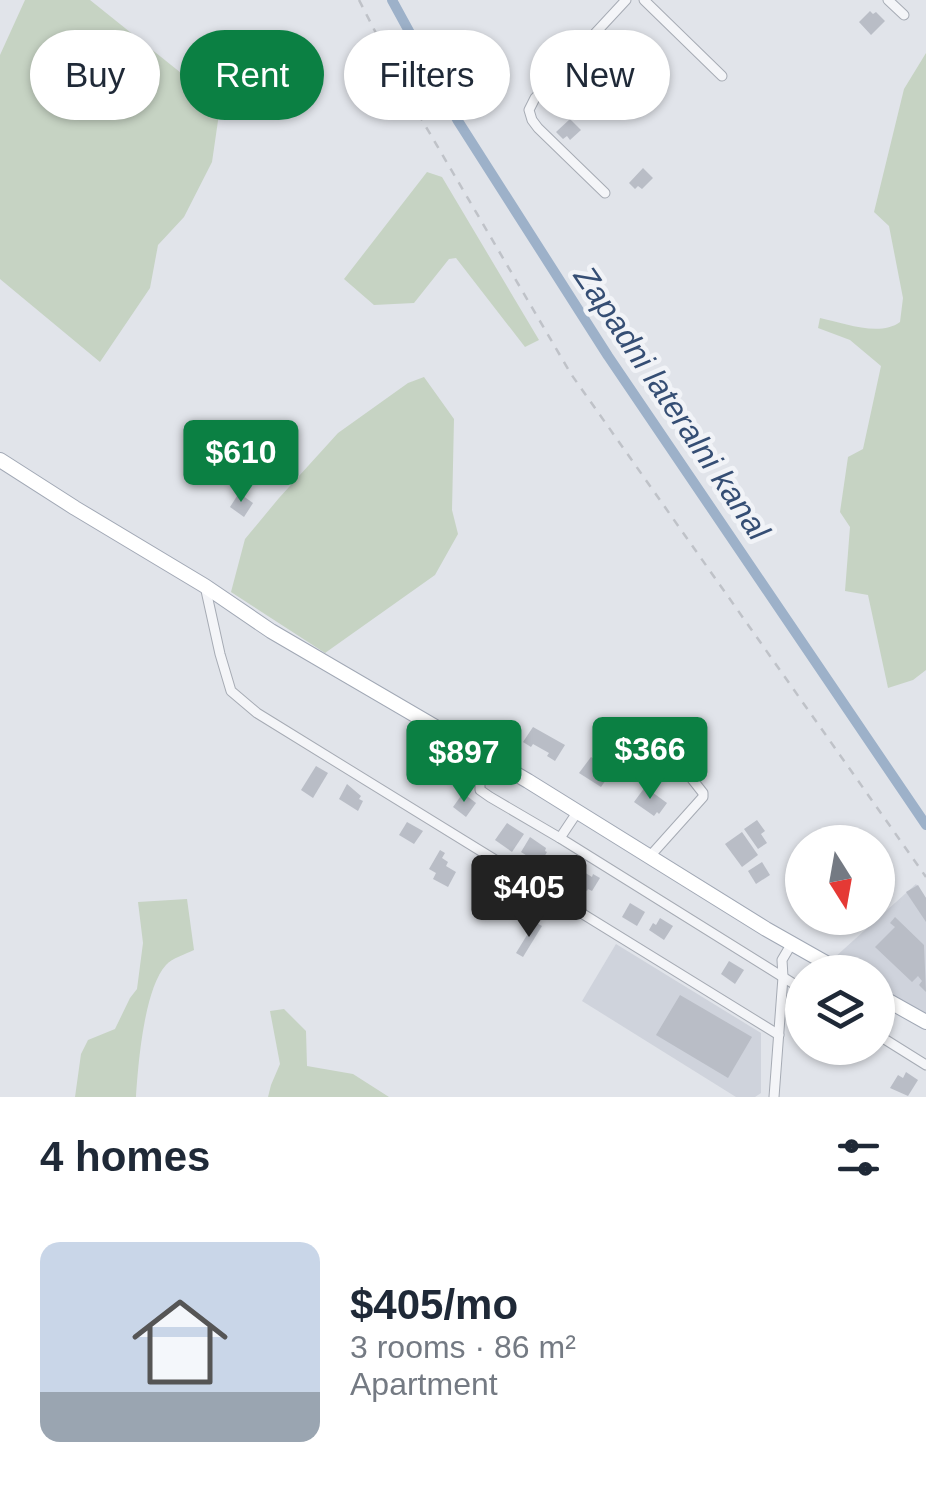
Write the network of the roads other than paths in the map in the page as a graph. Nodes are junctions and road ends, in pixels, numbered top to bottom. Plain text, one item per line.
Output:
1 (626, 0) edge
2 (644, 0) edge
3 (888, 0) edge
4 (904, 15) dead end
5 (722, 76) dead end
6 (605, 193) dead end
7 (0, 460) edge
8 (205, 586) junction
9 (659, 737) dead end
10 (494, 762) junction
11 (578, 812) junction
12 (560, 838) junction
13 (650, 856) junction
14 (792, 944) junction
15 (812, 955) edge
16 (783, 977) junction
17 (895, 1005) edge
18 (926, 1022) edge
19 (779, 1035) junction
20 (895, 1046) edge
21 (926, 1065) edge
22 (774, 1097) edge

1 - 6 street
2 - 5 street
3 - 4 street
7 - 8 main road
8 - 10 main road
8 - 19 street
9 - 13 street
10 - 11 main road
10 - 12 street
11 - 12 street
11 - 13 main road
12 - 16 street
13 - 14 main road
14 - 15 main road
14 - 16 street
16 - 19 street
17 - 18 main road
19 - 22 street
20 - 21 street

